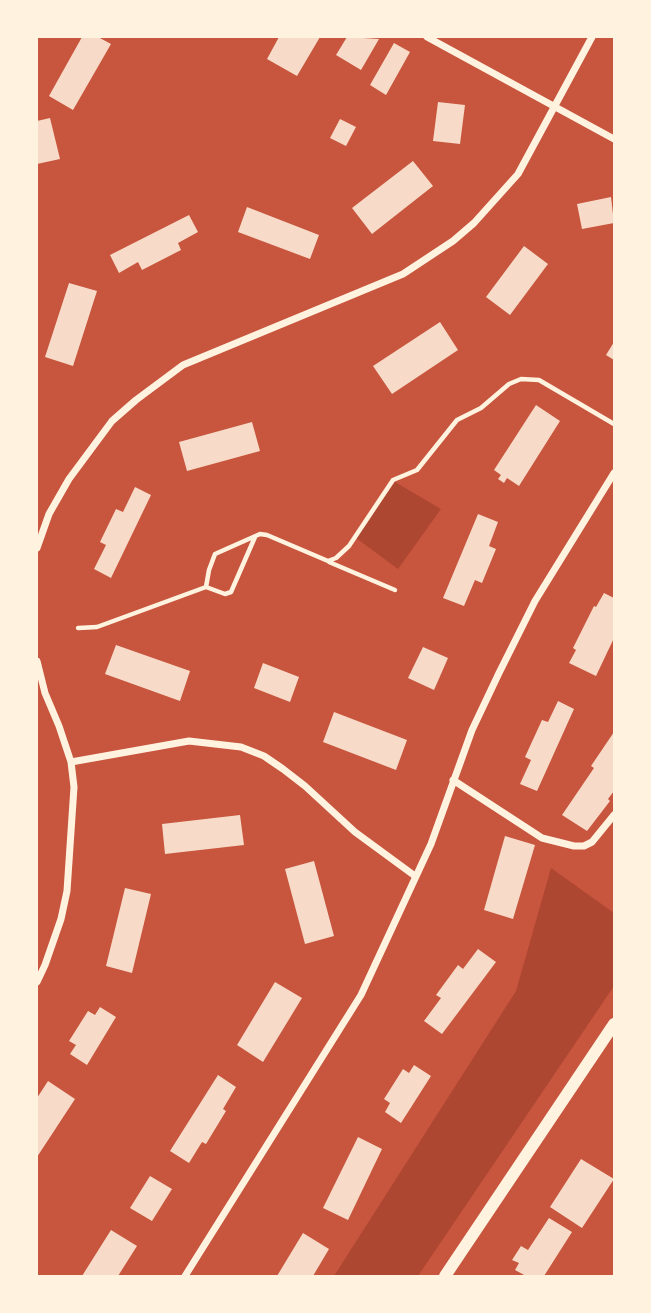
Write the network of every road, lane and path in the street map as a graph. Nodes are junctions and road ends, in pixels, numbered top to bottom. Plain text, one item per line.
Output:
1 (427, 37) edge
2 (592, 37) edge
3 (554, 106) junction
4 (614, 139) edge
5 (614, 425) edge
6 (614, 473) edge
7 (256, 536) junction
8 (37, 548) edge
9 (328, 561) junction
10 (206, 587) junction
11 (395, 590) dead end
12 (78, 628) dead end
13 (37, 662) edge
14 (71, 762) junction
15 (453, 780) junction
16 (614, 814) edge
17 (415, 876) junction
18 (37, 982) edge
19 (614, 1024) edge
20 (185, 1276) edge
21 (445, 1276) edge

1 - 3 street
2 - 3 street
3 - 4 street
3 - 8 street
5 - 9 path
6 - 15 street
7 - 9 path
7 - 10 path
7 - 10 path
9 - 11 path
10 - 12 path
13 - 14 street
14 - 17 street
14 - 18 street
15 - 16 street
15 - 17 street
17 - 20 street
19 - 21 street

